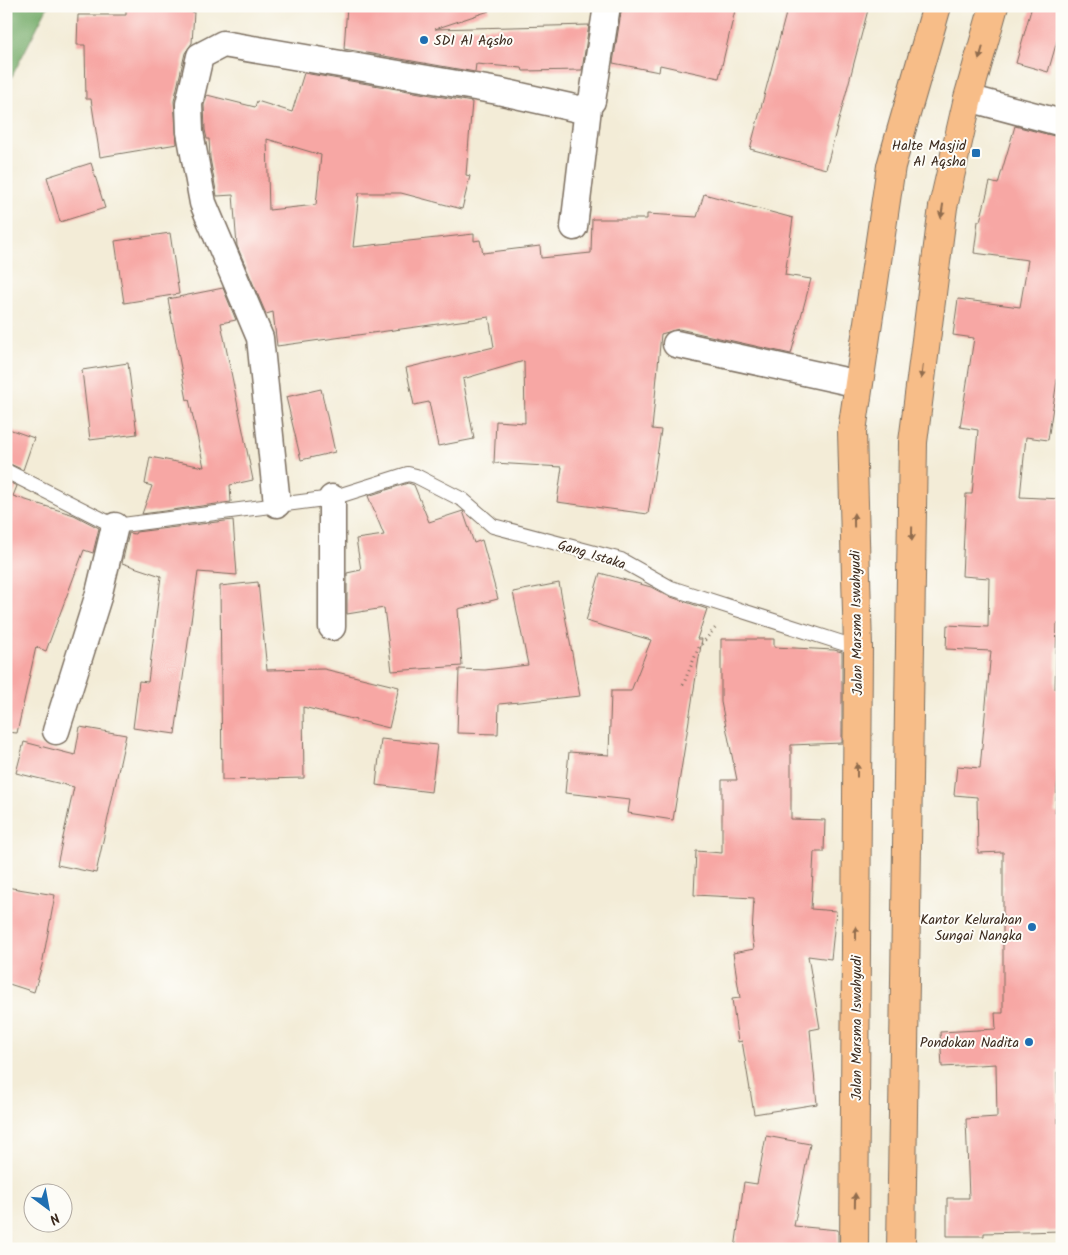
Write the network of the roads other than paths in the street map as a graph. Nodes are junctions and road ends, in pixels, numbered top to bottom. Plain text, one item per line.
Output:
1 (607, 6) edge
2 (937, 6) edge
3 (994, 6) edge
4 (968, 98) junction
5 (588, 108) junction
6 (1062, 123) edge
7 (574, 227) dead end
8 (676, 344) dead end
9 (859, 384) junction
10 (6, 471) edge
11 (332, 498) junction
12 (277, 504) junction
13 (115, 526) junction
14 (332, 627) dead end
15 (858, 648) junction
16 (56, 731) dead end
17 (854, 1249) edge
18 (901, 1249) edge

1 - 5 street
2 - 9 highway, Jalan Marsma Iswahyudi
3 -> 4 highway
4 - 6 street
4 -> 18 highway
5 - 7 street
5 - 12 street
8 - 9 street
15 -> 9 highway, Jalan Marsma Iswahyudi
10 - 13 lane
11 - 12 lane, Gang Istaka
11 - 14 street
11 - 15 lane, Gang Istaka
12 - 13 lane, Gang Istaka
13 - 16 street
17 -> 15 highway, Jalan Marsma Iswahyudi

